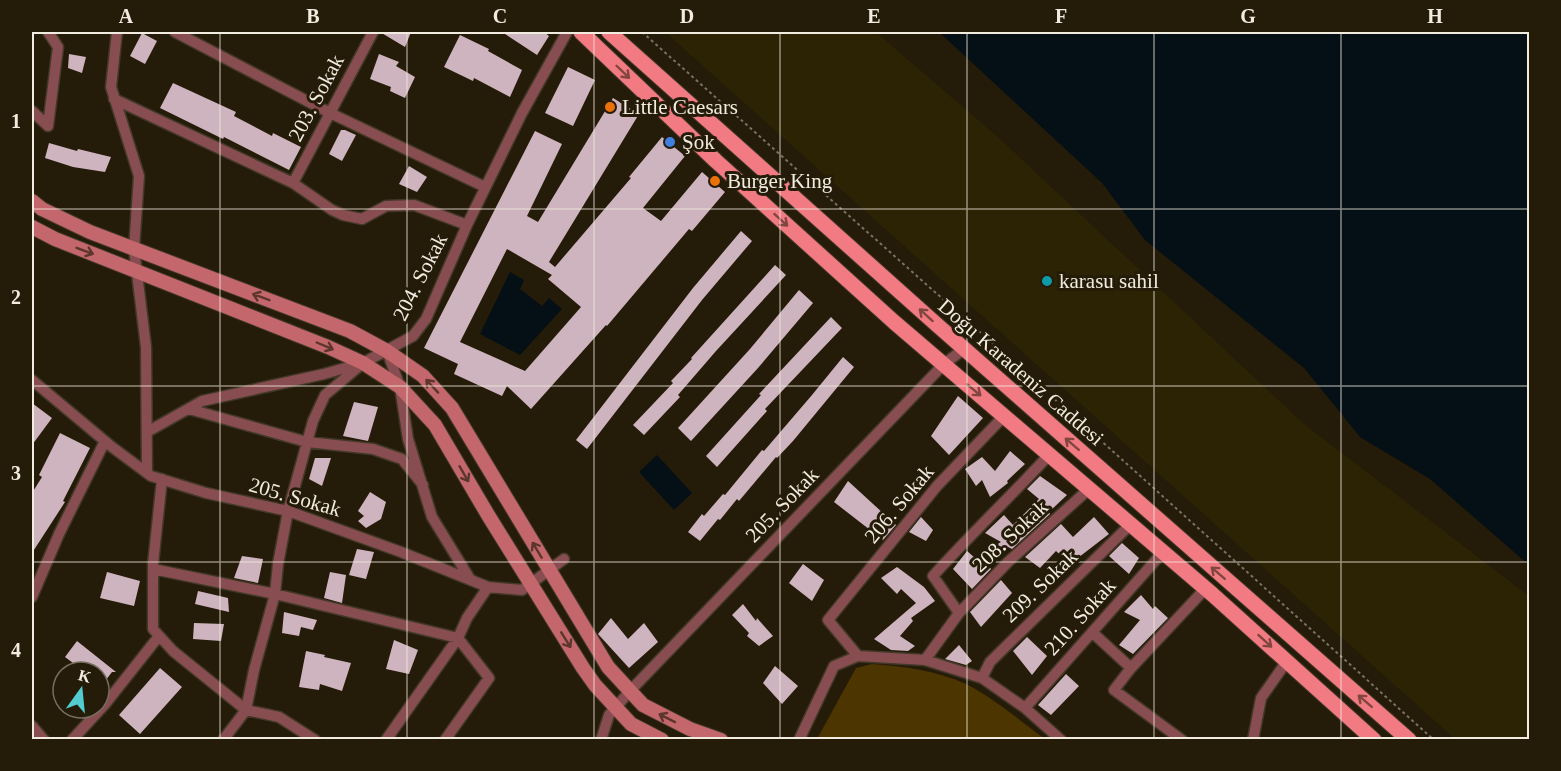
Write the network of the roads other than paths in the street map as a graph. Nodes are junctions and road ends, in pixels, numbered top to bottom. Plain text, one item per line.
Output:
1 (48, 32) edge
2 (117, 32) edge
3 (175, 32) edge
4 (360, 32) edge
5 (567, 32) edge
6 (581, 32) edge
7 (609, 32) edge
8 (372, 34) edge
9 (114, 99) junction
10 (32, 111) edge
11 (330, 113) junction
12 (293, 183) junction
13 (485, 187) junction
14 (32, 201) edge
15 (468, 225) junction
16 (32, 226) edge
17 (134, 249) junction
18 (137, 271) junction
19 (964, 349) junction
20 (387, 351) junction
21 (363, 363) junction
22 (944, 364) junction
23 (32, 380) edge
24 (400, 387) junction
25 (189, 409) junction
26 (1004, 416) junction
27 (147, 432) junction
28 (105, 441) junction
29 (307, 442) junction
30 (1049, 455) junction
31 (147, 473) junction
32 (162, 479) junction
33 (423, 485) junction
34 (1089, 489) junction
35 (288, 512) junction
36 (1131, 524) junction
37 (1163, 552) junction
38 (564, 559) dead end
39 (153, 569) junction
40 (549, 570) junction
41 (470, 579) junction
42 (530, 584) junction
43 (489, 587) junction
44 (1206, 588) junction
45 (275, 594) junction
46 (32, 597) edge
47 (959, 613) junction
48 (1093, 633) junction
49 (159, 636) junction
50 (458, 638) junction
51 (858, 656) junction
52 (925, 660) junction
53 (1287, 661) junction
54 (1131, 668) junction
55 (982, 678) junction
56 (630, 691) junction
57 (616, 707) junction
58 (1025, 708) junction
59 (246, 710) junction
60 (32, 726) edge
61 (1407, 739) edge
62 (44, 740) edge
63 (72, 740) edge
64 (223, 740) edge
65 (315, 740) edge
66 (386, 740) edge
67 (445, 740) edge
68 (601, 740) edge
69 (662, 740) edge
70 (722, 740) edge
71 (799, 740) edge
72 (1060, 740) edge
73 (1182, 740) edge
74 (1253, 740) edge
75 (1374, 740) edge

1 - 10 street
2 - 9 street
3 - 11 street
4 - 8 street
5 - 13 street, 204. Sokak
6 -> 22 main road, Doğu Karadeniz Caddesi
19 -> 7 main road, Doğu Karadeniz Caddesi
8 - 11 street, 203. Sokak
9 - 12 street
9 - 17 street
11 - 12 street, 203. Sokak
11 - 13 street
12 - 15 street
13 - 15 street, 204. Sokak
14 - 17 main road
15 - 20 street, 204. Sokak
16 -> 18 main road
17 - 18 street
20 -> 17 main road
18 -> 21 main road
18 - 27 street
19 - 22 street, 205. Sokak
61 -> 19 main road, Doğu Karadeniz Caddesi
20 - 21 street, 204. Sokak
20 - 24 street
40 -> 20 main road
21 - 24 main road
21 - 25 street
21 - 29 street, 204. Sokak
22 -> 26 main road, Doğu Karadeniz Caddesi
22 - 56 street, 205. Sokak
23 - 28 street, 205. Sokak
24 - 33 street
24 -> 42 main road
25 - 27 street
25 - 29 street
26 - 30 main road, Doğu Karadeniz Caddesi
26 - 51 street, 206. Sokak
27 - 31 street
28 - 31 street, 205. Sokak
28 - 46 street
29 - 33 street
29 - 35 street, 204. Sokak
30 - 34 main road, Doğu Karadeniz Caddesi
30 - 47 street
31 - 32 street, 205. Sokak
32 - 35 street, 205. Sokak
32 - 39 street
33 - 41 street
34 - 36 main road, Doğu Karadeniz Caddesi
34 - 47 street, 208. Sokak
35 - 41 street, 205. Sokak
35 - 45 street, 204. Sokak
36 - 37 main road, Doğu Karadeniz Caddesi
36 - 55 street, 209. Sokak
37 - 44 main road, Doğu Karadeniz Caddesi
37 - 48 street, 210. Sokak
38 - 40 street, 205. Sokak
39 - 45 street
39 - 49 street
40 - 42 street, 205. Sokak
40 - 56 main road
41 - 43 street, 205. Sokak
42 - 43 street, 205. Sokak
42 -> 57 main road
43 - 50 street
44 -> 53 main road, Doğu Karadeniz Caddesi
44 - 54 street
45 - 50 street
45 - 59 street, 204. Sokak
47 - 52 street, 208. Sokak
48 - 54 street
48 - 58 street, 210. Sokak
49 - 59 street
49 - 63 street
50 - 66 street
50 - 67 street
51 - 52 street
51 - 71 street
52 - 55 street
53 - 74 street
53 - 75 main road, Doğu Karadeniz Caddesi
54 - 73 street
55 - 58 street
56 - 57 street, 205. Sokak
70 -> 56 main road
57 - 68 street, 205. Sokak
57 - 69 main road
58 - 72 street
59 - 64 street
59 - 65 street
60 - 62 street

